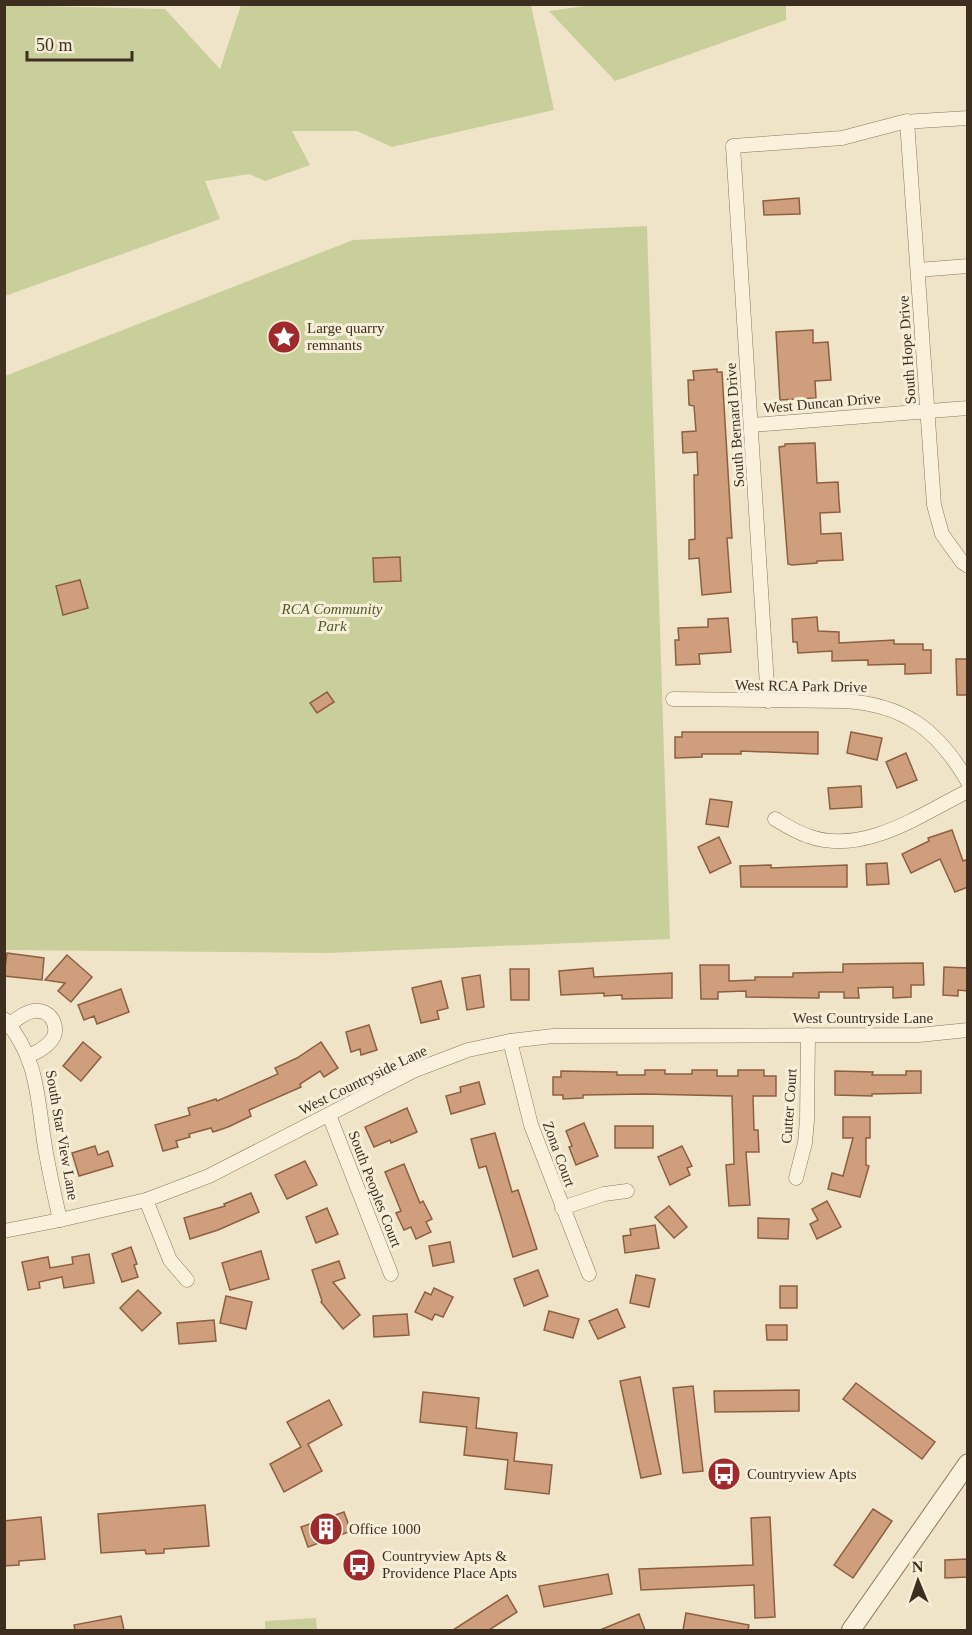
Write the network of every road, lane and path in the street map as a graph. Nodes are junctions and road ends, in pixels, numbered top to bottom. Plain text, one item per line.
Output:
1 (968, 118) edge
2 (907, 122) junction
3 (968, 266) edge
4 (918, 270) junction
5 (968, 408) edge
6 (928, 412) junction
7 (752, 425) junction
8 (968, 566) edge
9 (673, 699) dead end
10 (768, 701) junction
11 (968, 782) edge
12 (968, 791) edge
13 (775, 819) dead end
14 (7, 1022) edge
15 (968, 1030) edge
16 (808, 1035) junction
17 (510, 1041) junction
18 (29, 1056) junction
19 (328, 1115) junction
20 (796, 1178) dead end
21 (627, 1191) dead end
22 (146, 1200) junction
23 (562, 1208) junction
24 (60, 1220) junction
25 (4, 1231) edge
26 (392, 1274) dead end
27 (588, 1274) dead end
28 (187, 1280) dead end
29 (968, 1463) edge
30 (851, 1630) edge

1 - 2 street
2 - 4 street, South Hope Drive
2 - 7 street, South Bernard Drive
3 - 4 street
4 - 6 street, South Hope Drive
5 - 6 street, West Duncan Drive
6 - 7 street, West Duncan Drive
6 - 8 street, South Hope Drive
7 - 10 street, South Bernard Drive
9 - 10 street, West RCA Park Drive
10 - 11 street, West RCA Park Drive
12 - 13 street
14 - 18 street, South Star View Lane
14 - 18 street, South Star View Lane
15 - 16 street, West Countryside Lane
16 - 17 street, West Countryside Lane
16 - 20 street, Cutter Court
17 - 19 street, West Countryside Lane
17 - 23 street, Zona Court
18 - 24 street, South Star View Lane
19 - 22 street, West Countryside Lane
19 - 26 street, South Peoples Court
21 - 23 street
22 - 24 street, West Countryside Lane
22 - 28 street
23 - 27 street, Zona Court
24 - 25 street, West Countryside Lane
29 - 30 street

